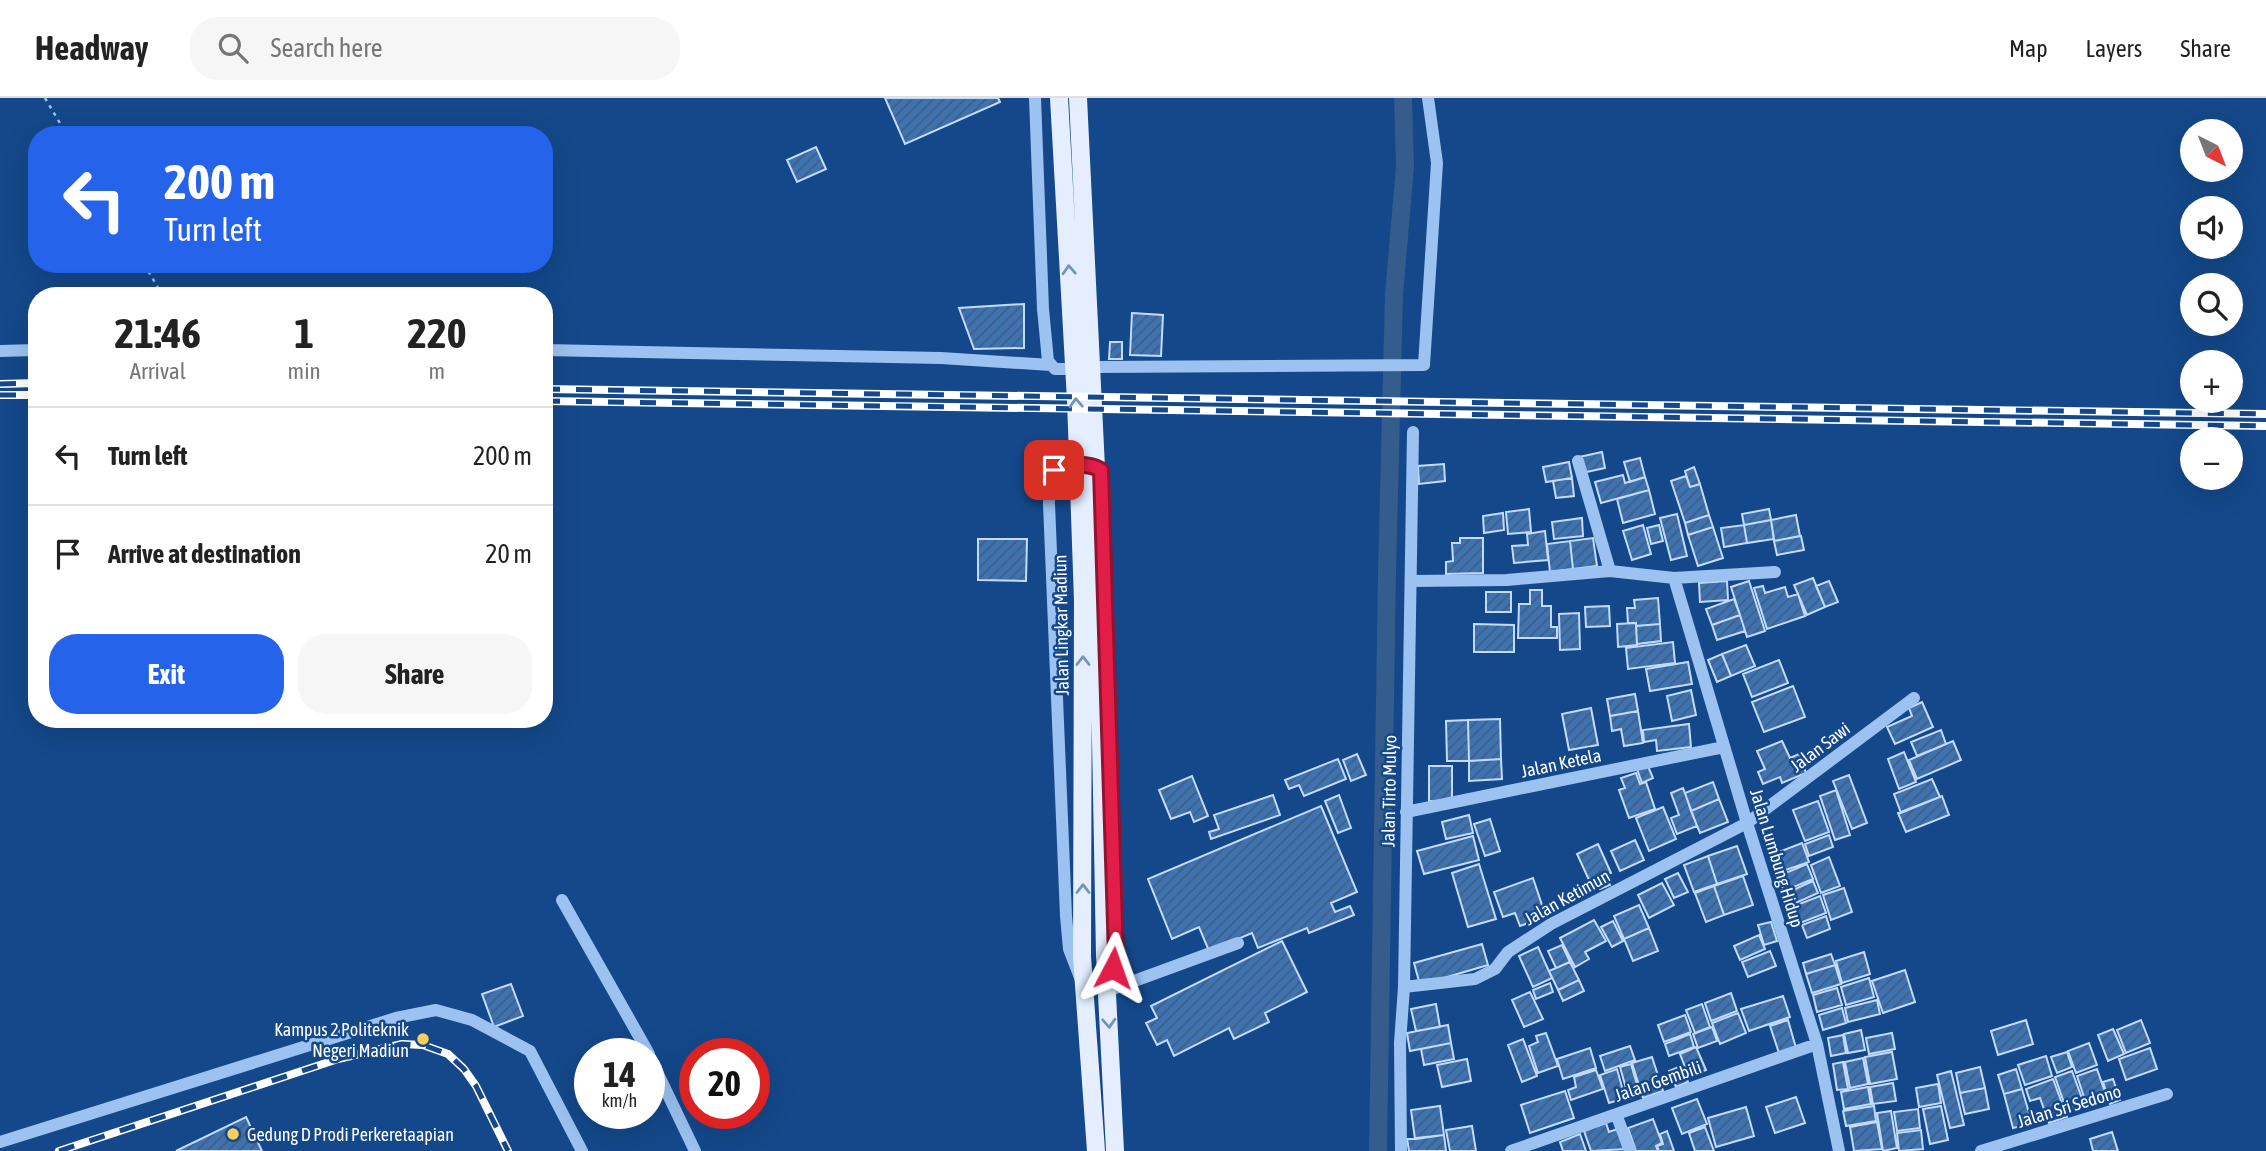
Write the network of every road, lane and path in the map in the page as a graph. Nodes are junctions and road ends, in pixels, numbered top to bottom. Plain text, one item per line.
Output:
1 (45, 98) edge
2 (1035, 98) edge
3 (1059, 98) edge
4 (1078, 98) edge
5 (1087, 98) edge
6 (1428, 98) edge
7 (62, 126) edge
8 (28, 350) edge
9 (553, 350) edge
10 (0, 351) edge
11 (1051, 365) junction
12 (1096, 367) junction
13 (1413, 432) dead end
14 (1578, 461) dead end
15 (1610, 571) junction
16 (1775, 572) dead end
17 (1674, 578) junction
18 (1410, 581) junction
19 (1914, 698) dead end
20 (1724, 747) junction
21 (1406, 812) junction
22 (1746, 823) junction
23 (562, 900) dead end
24 (1238, 943) dead end
25 (1084, 986) junction
26 (1107, 987) junction
27 (1404, 987) junction
28 (640, 1038) edge
29 (1817, 1044) junction
30 (665, 1088) edge
31 (2167, 1094) dead end
32 (1616, 1114) junction
33 (0, 1142) edge
34 (582, 1151) edge
35 (695, 1151) edge
36 (1096, 1151) edge
37 (1115, 1151) edge
38 (1401, 1151) edge
39 (1511, 1151) edge
40 (1630, 1151) edge
41 (1839, 1151) edge
42 (1981, 1151) edge

1 - 7 path
2 - 11 street
25 -> 3 main road, Jalan Lingkar Madiun
4 - 26 main road
5 - 12 street
6 - 12 street
8 - 10 street
9 - 11 street
11 - 12 street
13 - 18 street, Jalan Tirto Mulyo
14 - 15 street
15 - 17 street
15 - 18 street
16 - 17 street
17 - 20 street, Jalan Lumbung Hidup
18 - 21 street, Jalan Tirto Mulyo
19 - 22 street, Jalan Sawi
20 - 21 street, Jalan Ketela
20 - 22 street, Jalan Lumbung Hidup
21 - 27 street, Jalan Tirto Mulyo
22 - 27 street, Jalan Ketimun
22 - 29 street, Jalan Lumbung Hidup
23 - 28 street
24 - 26 street
25 - 26 street
25 - 36 main road, Jalan Lingkar Madiun
26 -> 37 main road
27 - 38 street, Jalan Tirto Mulyo
29 - 32 street, Jalan Gembili
29 - 41 street, Jalan Lumbung Hidup
30 - 35 street
31 - 42 street, Jalan Sri Sedono
32 - 39 street, Jalan Gembili
32 - 40 street
33 - 34 street

